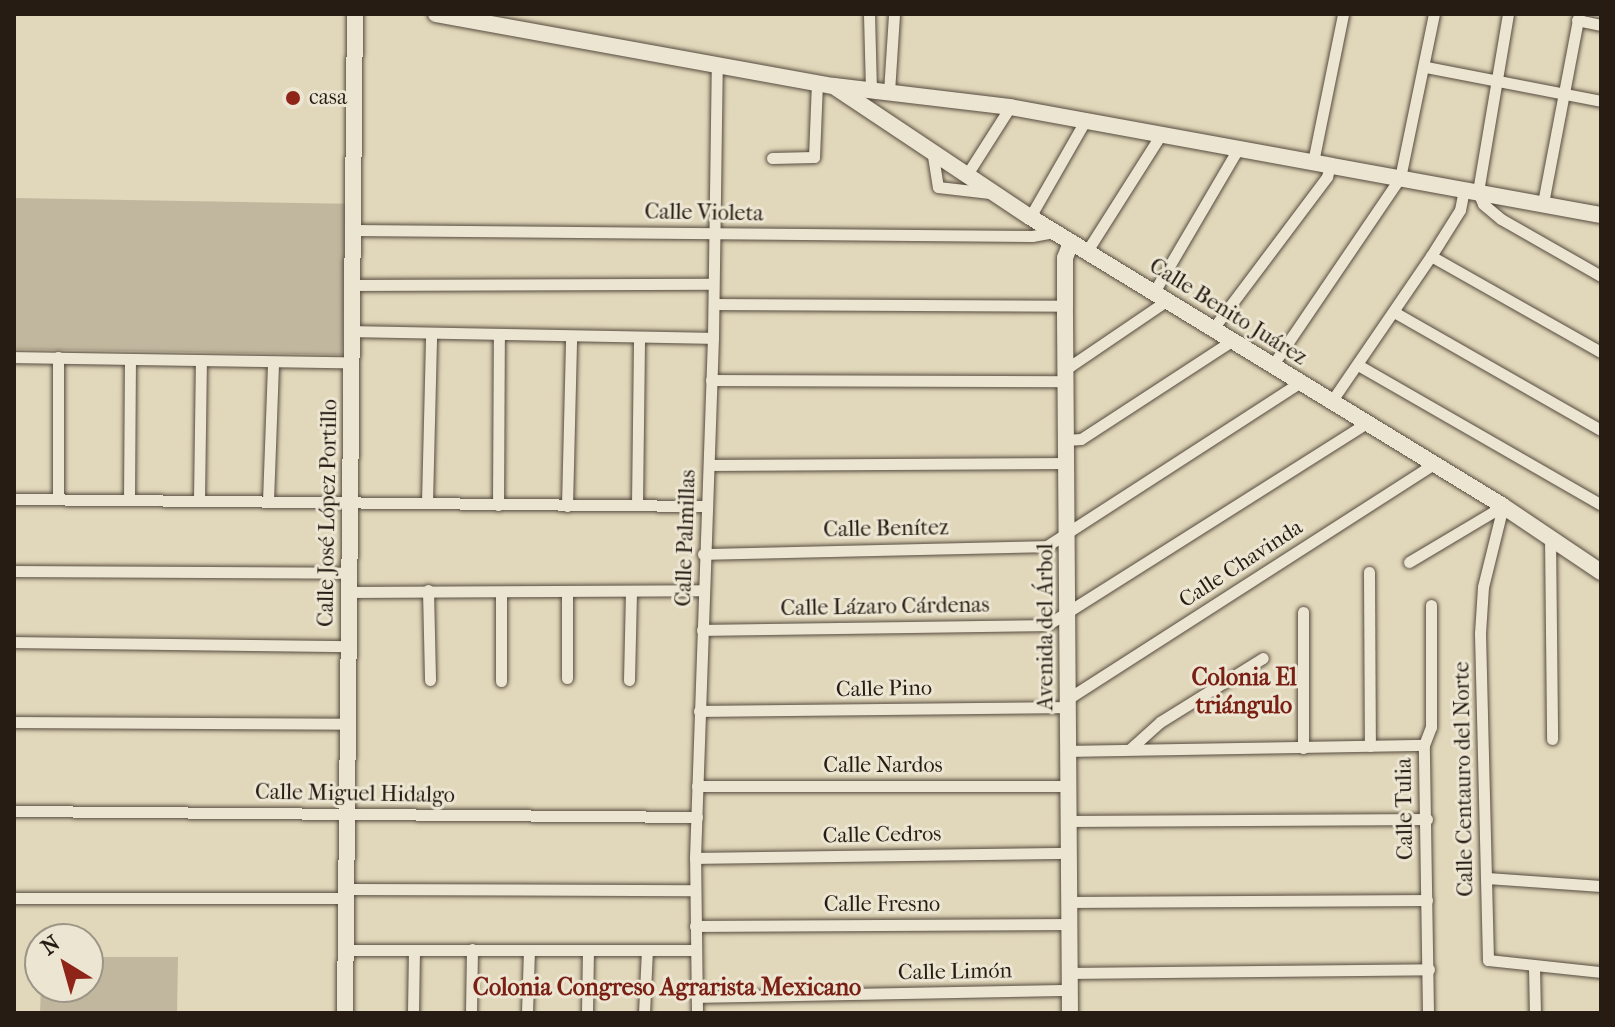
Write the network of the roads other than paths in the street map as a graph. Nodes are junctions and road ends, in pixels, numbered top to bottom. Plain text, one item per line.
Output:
1 (355, 14) edge
2 (436, 14) edge
3 (869, 14) edge
4 (894, 14) edge
5 (1343, 14) edge
6 (1434, 14) edge
7 (1508, 14) edge
8 (1578, 17) edge
9 (1601, 25) edge
10 (717, 65) junction
11 (1426, 67) junction
12 (1496, 80) junction
13 (817, 82) junction
14 (834, 86) junction
15 (871, 90) junction
16 (889, 92) junction
17 (1565, 93) junction
18 (1601, 101) edge
19 (1010, 107) junction
20 (1085, 121) junction
21 (1162, 133) junction
22 (1238, 149) junction
23 (933, 156) junction
24 (772, 158) dead end
25 (1322, 164) junction
26 (966, 176) junction
27 (1400, 178) junction
28 (1471, 191) junction
29 (995, 194) junction
30 (1543, 203) junction
31 (1601, 215) edge
32 (1030, 217) junction
33 (353, 230) junction
34 (1054, 232) junction
35 (715, 234) junction
36 (1071, 242) junction
37 (1087, 251) junction
38 (1431, 256) junction
39 (1601, 276) edge
40 (712, 284) junction
41 (352, 285) junction
42 (1160, 297) junction
43 (714, 304) junction
44 (1065, 306) junction
45 (1394, 312) junction
46 (1212, 330) junction
47 (352, 331) junction
48 (431, 334) junction
49 (499, 334) junction
50 (571, 337) junction
51 (639, 338) junction
52 (713, 338) junction
53 (1230, 342) junction
54 (1601, 352) edge
55 (14, 357) edge
56 (58, 357) junction
57 (130, 359) junction
58 (201, 362) junction
59 (351, 362) junction
60 (273, 363) junction
61 (1358, 365) junction
62 (1272, 366) junction
63 (1065, 375) junction
64 (711, 380) junction
65 (1299, 383) junction
66 (1331, 402) junction
67 (1365, 424) junction
68 (1601, 430) edge
69 (1066, 440) junction
70 (1065, 463) junction
71 (1434, 464) junction
72 (709, 465) junction
73 (14, 499) edge
74 (58, 499) junction
75 (129, 500) junction
76 (199, 500) junction
77 (268, 501) junction
78 (427, 503) junction
79 (352, 504) junction
80 (498, 505) junction
81 (637, 505) junction
82 (1601, 505) edge
83 (567, 506) junction
84 (705, 506) junction
85 (1503, 506) junction
86 (1067, 536) junction
87 (1550, 536) junction
88 (703, 554) junction
89 (1409, 562) dead end
90 (14, 571) edge
91 (1369, 572) dead end
92 (1601, 572) edge
93 (350, 573) junction
94 (428, 590) junction
95 (702, 590) junction
96 (350, 592) junction
97 (501, 592) junction
98 (631, 592) junction
99 (567, 593) junction
100 (1431, 605) dead end
101 (1303, 612) dead end
102 (1068, 616) junction
103 (702, 630) junction
104 (14, 642) edge
105 (348, 646) junction
106 (1263, 658) dead end
107 (567, 678) dead end
108 (430, 680) dead end
109 (629, 680) dead end
110 (501, 681) dead end
111 (1068, 703) junction
112 (699, 711) junction
113 (14, 722) edge
114 (348, 724) junction
115 (1552, 739) dead end
116 (1424, 745) junction
117 (1370, 746) junction
118 (1303, 748) junction
119 (1130, 749) junction
120 (1069, 751) junction
121 (697, 786) junction
122 (1068, 786) junction
123 (14, 811) edge
124 (347, 814) junction
125 (697, 817) junction
126 (1427, 819) junction
127 (1069, 821) junction
128 (1069, 853) junction
129 (695, 858) junction
130 (1487, 878) junction
131 (1601, 886) edge
132 (695, 890) junction
133 (345, 894) junction
134 (14, 898) edge
135 (1427, 900) junction
136 (1070, 902) junction
137 (1070, 924) junction
138 (695, 926) junction
139 (472, 949) junction
140 (345, 950) junction
141 (414, 950) junction
142 (529, 950) junction
143 (588, 950) junction
144 (647, 950) junction
145 (695, 950) junction
146 (1534, 967) junction
147 (1429, 969) junction
148 (1601, 972) edge
149 (1070, 981) junction
150 (697, 997) junction
151 (345, 1013) edge
152 (413, 1013) edge
153 (471, 1013) edge
154 (527, 1013) edge
155 (587, 1013) edge
156 (644, 1013) edge
157 (697, 1013) edge
158 (1070, 1013) edge
159 (1428, 1013) edge
160 (1535, 1013) edge

1 - 33 street, Calle José López Portillo
2 - 10 street, Calle Benito Juárez
3 - 15 street
4 - 16 street
5 - 25 street
6 - 11 street
7 - 12 street
8 - 9 street
8 - 17 street
10 - 13 street, Calle Benito Juárez
10 - 35 street, Calle Palmillas
11 - 12 street
11 - 27 street
12 - 17 street
12 - 28 street
13 - 14 street, Calle Benito Juárez
13 - 24 street
14 - 15 street, Calle Benito Juárez
14 - 23 street, Calle Benito Juárez
15 - 16 street, Calle Benito Juárez
16 - 19 street, Calle Benito Juárez
17 - 18 street
17 - 30 street
19 - 20 street, Calle Benito Juárez
19 - 26 street
20 - 21 street, Calle Benito Juárez
20 - 32 street
21 - 22 street, Calle Benito Juárez
21 - 37 street
22 - 25 street, Calle Benito Juárez
22 - 42 street
23 - 26 street, Calle Benito Juárez
23 - 29 street
25 - 27 street, Calle Benito Juárez
25 - 46 street
26 - 29 street, Calle Benito Juárez
27 - 28 street, Calle Benito Juárez
27 - 62 street
28 - 30 street, Calle Benito Juárez
28 - 38 street
28 - 39 street
29 - 32 street, Calle Benito Juárez
30 - 31 street, Calle Benito Juárez
32 - 34 street, Calle Benito Juárez
33 - 35 street, Calle Violeta
33 - 41 street, Calle José López Portillo
34 - 35 street, Calle Violeta
34 - 36 street, Calle Benito Juárez
35 - 40 street, Calle Palmillas
36 - 37 street, Calle Benito Juárez
36 - 44 street, Avenida del Árbol
37 - 42 street, Calle Benito Juárez
38 - 45 street
38 - 54 street
40 - 41 street
40 - 43 street, Calle Palmillas
41 - 47 street, Calle José López Portillo
42 - 46 street, Calle Benito Juárez
42 - 63 street
43 - 44 street
43 - 52 street, Calle Palmillas
44 - 63 street, Avenida del Árbol
45 - 61 street
45 - 68 street
46 - 53 street, Calle Benito Juárez
47 - 48 street
47 - 59 street, Calle José López Portillo
48 - 49 street
48 - 78 street
49 - 50 street
49 - 80 street
50 - 51 street
50 - 83 street
51 - 52 street
51 - 81 street
52 - 64 street, Calle Palmillas
53 - 62 street, Calle Benito Juárez
53 - 69 street
55 - 56 street
56 - 57 street
56 - 74 street
57 - 58 street
57 - 75 street
58 - 60 street
58 - 76 street
59 - 60 street
59 - 79 street, Calle José López Portillo
60 - 77 street
61 - 66 street
61 - 82 street
62 - 65 street, Calle Benito Juárez
63 - 64 street
63 - 69 street, Avenida del Árbol
64 - 72 street, Calle Palmillas
65 - 66 street, Calle Benito Juárez
65 - 86 street, Calle Benítez
66 - 67 street, Calle Benito Juárez
67 - 71 street, Calle Benito Juárez
67 - 102 street, Calle Lázaro Cárdenas
69 - 70 street, Avenida del Árbol
70 - 72 street
70 - 86 street, Avenida del Árbol
71 - 85 street, Calle Benito Juárez
71 - 111 street, Calle Chavinda
72 - 84 street, Calle Palmillas
73 - 74 street
74 - 75 street
75 - 76 street
76 - 77 street
77 - 79 street
78 - 79 street
78 - 80 street
79 - 93 street, Calle José López Portillo
80 - 83 street
81 - 83 street
81 - 84 street
84 - 88 street, Calle Palmillas
85 - 87 street, Calle Benito Juárez
85 - 89 street
85 - 130 street, Calle Centauro del Norte
86 - 88 street, Calle Benítez
86 - 102 street, Avenida del Árbol
87 - 92 street, Calle Benito Juárez
87 - 115 street
88 - 95 street, Calle Palmillas
90 - 93 street
91 - 117 street
93 - 96 street, Calle José López Portillo
94 - 96 street
94 - 97 street
94 - 108 street
95 - 98 street
95 - 103 street, Calle Palmillas
96 - 105 street, Calle José López Portillo
97 - 99 street
97 - 110 street
98 - 99 street
98 - 109 street
99 - 107 street
100 - 116 street, Calle Tulia
101 - 118 street
102 - 103 street, Calle Lázaro Cárdenas
102 - 111 street, Avenida del Árbol
103 - 112 street, Calle Palmillas
104 - 105 street
105 - 114 street, Calle José López Portillo
106 - 119 street
111 - 112 street, Calle Pino
111 - 120 street, Avenida del Árbol
112 - 121 street, Calle Palmillas
113 - 114 street
114 - 124 street, Calle José López Portillo
116 - 117 street
116 - 126 street, Calle Tulia
117 - 118 street
118 - 119 street
119 - 120 street
120 - 122 street, Avenida del Árbol
121 - 122 street, Calle Nardos
121 - 125 street, Calle Palmillas
122 - 127 street, Avenida del Árbol
123 - 124 street, Calle Miguel Hidalgo
124 - 125 street, Calle Miguel Hidalgo
124 - 133 street, Calle José López Portillo
125 - 129 street, Calle Palmillas
126 - 127 street
126 - 135 street, Calle Tulia
127 - 128 street, Avenida del Árbol
128 - 129 street, Calle Cedros
128 - 136 street, Avenida del Árbol
129 - 132 street, Calle Palmillas
130 - 131 street
130 - 146 street, Calle Centauro del Norte
132 - 133 street
132 - 138 street, Calle Palmillas
133 - 134 street
133 - 140 street, Calle José López Portillo
135 - 136 street
135 - 147 street, Calle Tulia
136 - 137 street, Avenida del Árbol
137 - 138 street, Calle Fresno
137 - 149 street, Avenida del Árbol
138 - 145 street, Calle Palmillas
139 - 141 street
139 - 142 street
139 - 153 street
140 - 141 street
140 - 151 street, Calle José López Portillo
141 - 152 street
142 - 143 street
142 - 154 street
143 - 144 street
143 - 155 street
144 - 145 street
144 - 156 street
145 - 150 street, Calle Palmillas
146 - 148 street
146 - 160 street
147 - 149 street, Calle Limón
147 - 159 street, Calle Tulia
149 - 150 street, Calle Limón
149 - 158 street, Avenida del Árbol
150 - 157 street, Calle Palmillas

